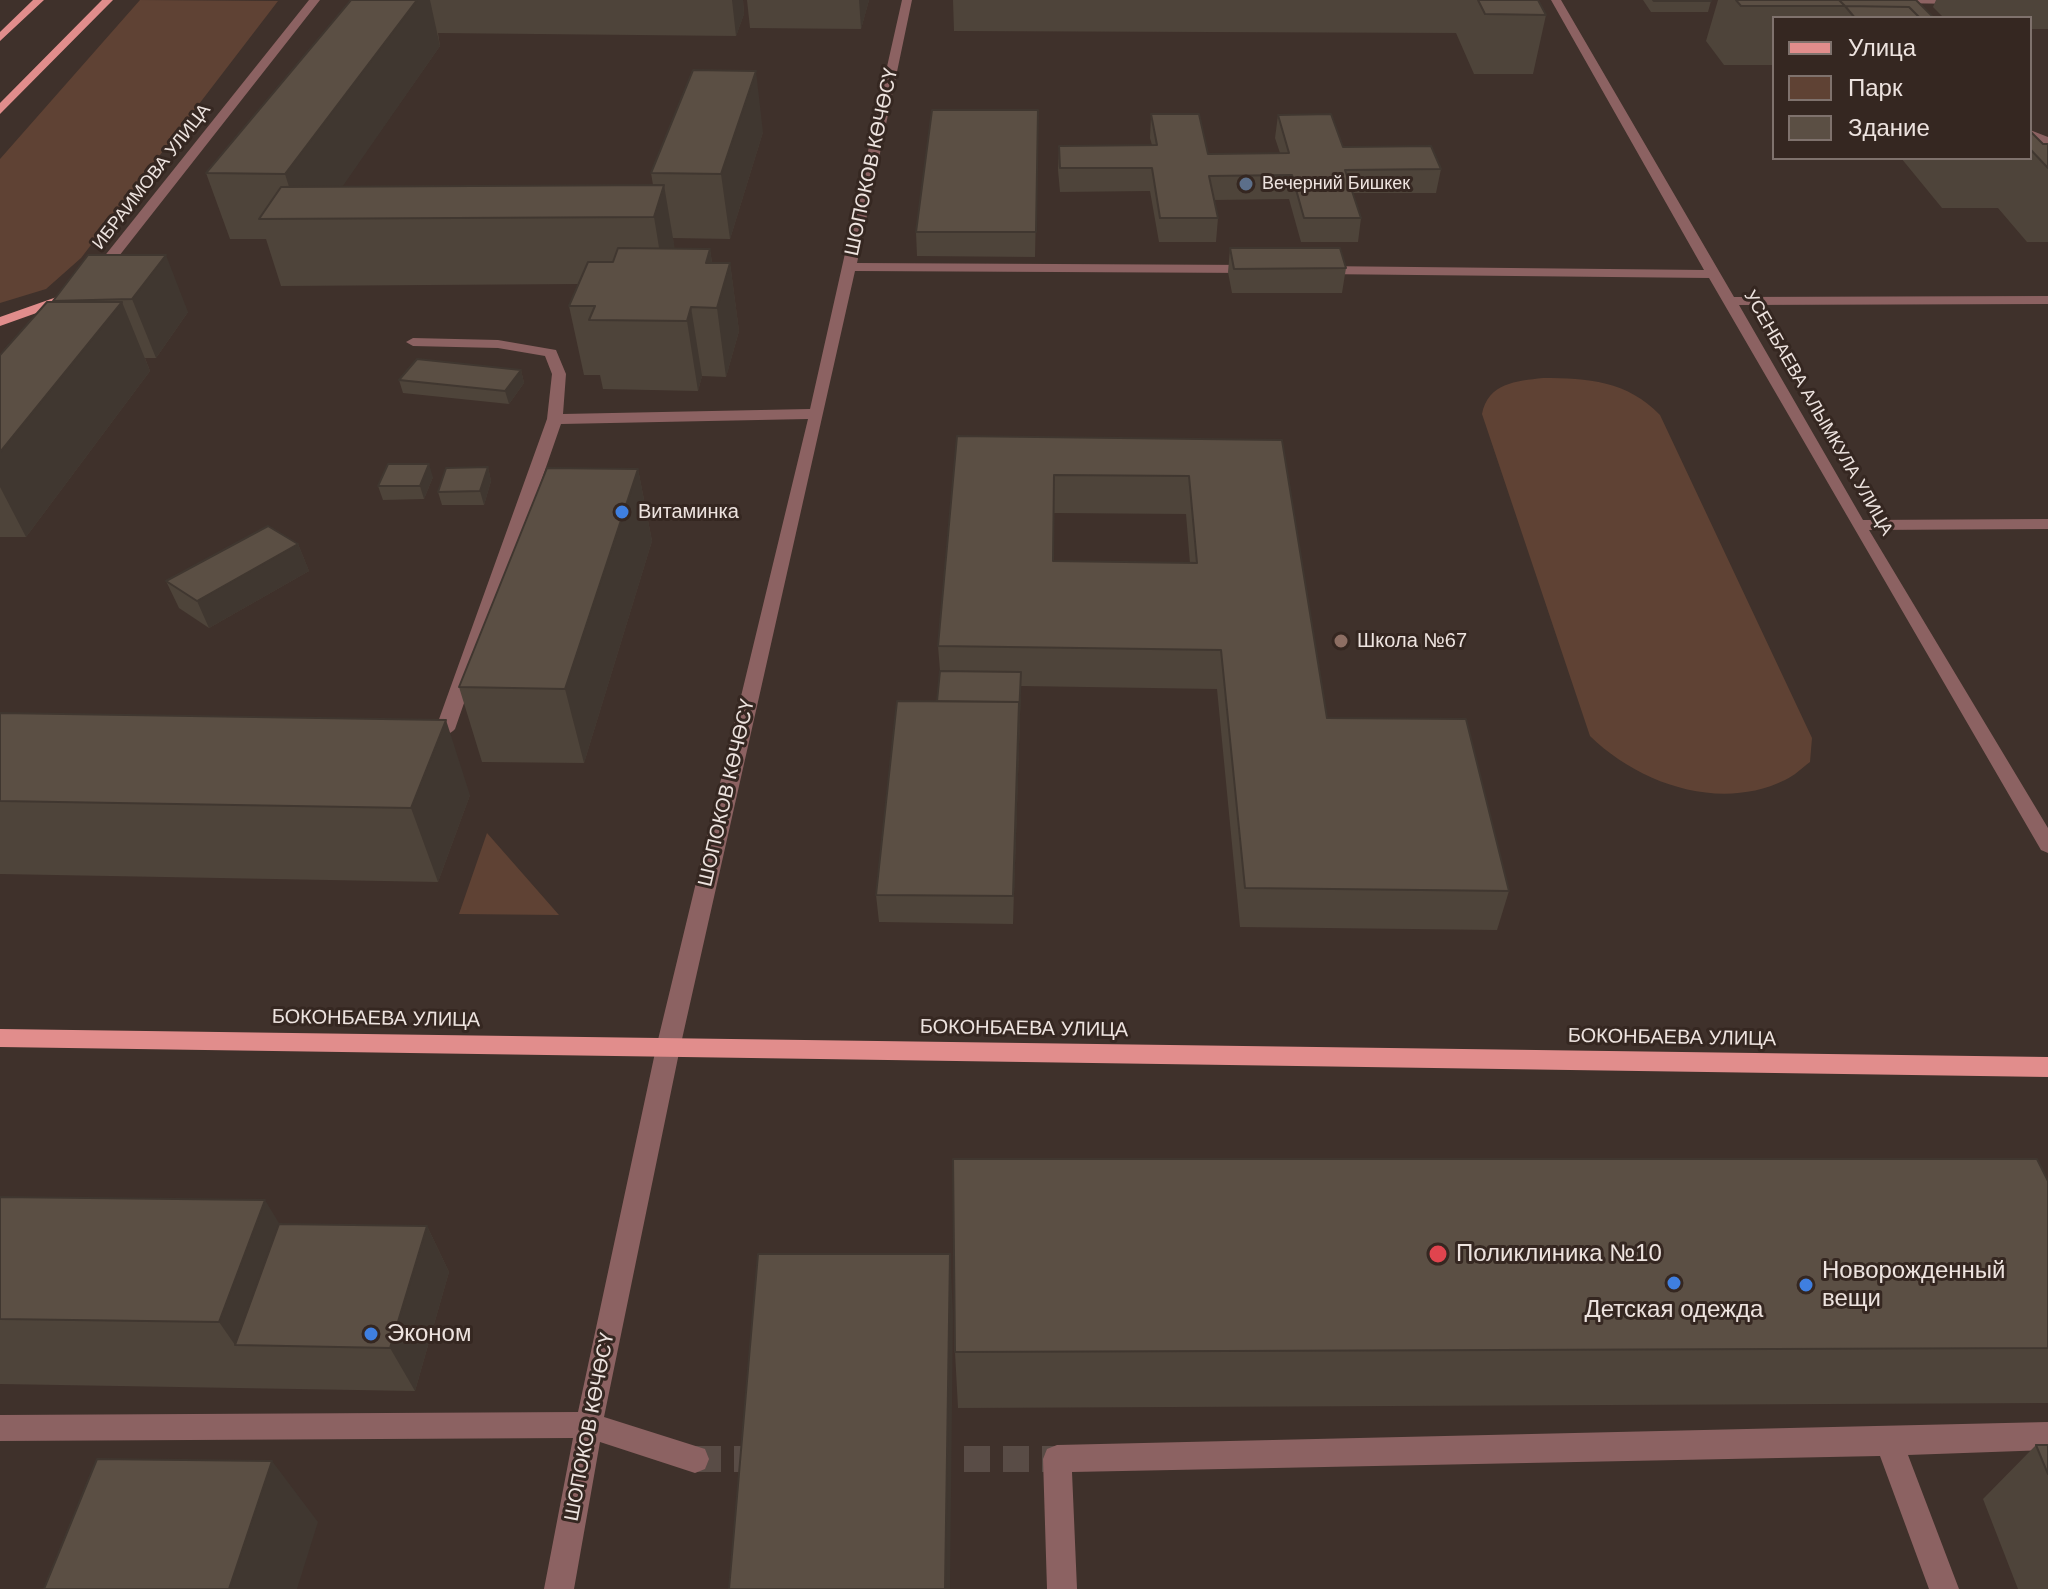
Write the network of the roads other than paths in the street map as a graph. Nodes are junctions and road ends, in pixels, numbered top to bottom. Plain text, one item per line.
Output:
1 (39, 0) edge
2 (108, 0) edge
3 (315, 0) edge
4 (907, 0) edge
5 (1556, 0) edge
6 (1970, 1) edge
7 (1896, 3) edge
8 (0, 38) edge
9 (0, 110) edge
10 (848, 267) junction
11 (1272, 269) edge
12 (1304, 270) edge
13 (1715, 274) junction
14 (86, 288) junction
15 (2048, 300) edge
16 (1731, 301) junction
17 (47, 320) edge
18 (0, 322) edge
19 (413, 342) dead end
20 (817, 414) junction
21 (555, 419) junction
22 (2048, 524) edge
23 (1858, 525) junction
24 (398, 729) edge
25 (2048, 845) edge
26 (0, 1038) edge
27 (668, 1048) junction
28 (2048, 1067) edge
29 (589, 1425) junction
30 (0, 1428) edge
31 (2048, 1436) edge
32 (1889, 1442) junction
33 (695, 1459) tunnel mouth
34 (559, 1589) edge
35 (1062, 1589) edge
36 (1944, 1589) edge

1 - 8 main road
2 - 9 main road
3 - 14 street, ИБРАИМОВА УЛИЦА
4 - 10 street, ШОПОКОВ КӨЧӨСҮ
5 - 13 street, УСЕНБАЕВА АЛЫМКУЛА УЛИЦА
6 - 7 street
10 - 11 street
10 - 20 street, ШОПОКОВ КӨЧӨСҮ
12 - 13 street
13 - 16 street, УСЕНБАЕВА АЛЫМКУЛА УЛИЦА
14 - 17 street, ИБРАИМОВА УЛИЦА
14 - 18 main road
15 - 16 street
16 - 23 street, УСЕНБАЕВА АЛЫМКУЛА УЛИЦА
19 - 21 street
20 - 21 street
20 - 27 street, ШОПОКОВ КӨЧӨСҮ
21 - 24 street
22 - 23 street
23 - 25 street, УСЕНБАЕВА АЛЫМКУЛА УЛИЦА
26 - 27 main road, БОКОНБАЕВА УЛИЦА
27 - 28 main road, БОКОНБАЕВА УЛИЦА
27 - 29 street, ШОПОКОВ КӨЧӨСҮ
29 - 30 street
29 - 33 street
29 - 34 street, ШОПОКОВ КӨЧӨСҮ
31 - 32 street
32 - 35 street
32 - 36 street

